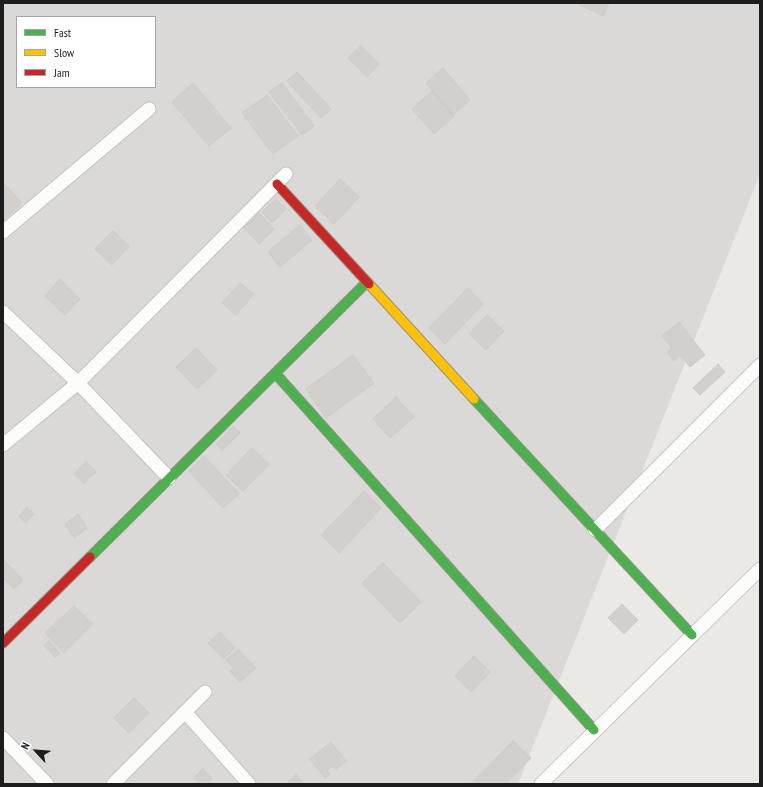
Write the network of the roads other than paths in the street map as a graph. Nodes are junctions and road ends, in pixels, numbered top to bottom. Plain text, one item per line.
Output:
1 (149, 109) dead end
2 (286, 174) dead end
3 (277, 184) junction
4 (3, 232) edge
5 (367, 282) junction
6 (3, 312) edge
7 (760, 364) edge
8 (275, 374) junction
9 (78, 383) junction
10 (3, 445) edge
11 (169, 478) junction
12 (595, 530) junction
13 (760, 569) edge
14 (692, 635) junction
15 (3, 643) edge
16 (205, 692) dead end
17 (185, 712) junction
18 (594, 730) junction
19 (3, 738) edge
20 (47, 784) edge
21 (113, 784) edge
22 (249, 784) edge
23 (540, 784) edge

1 - 4 street
2 - 3 street
3 - 5 street
3 - 9 street
5 - 8 street
5 - 12 street
6 - 9 street
7 - 12 street
8 - 11 street
8 - 18 street
9 - 10 street
9 - 11 street
11 - 15 street
12 - 14 street
13 - 14 street
14 - 18 street
16 - 17 street
17 - 21 street
17 - 22 street
18 - 23 street
19 - 20 street

